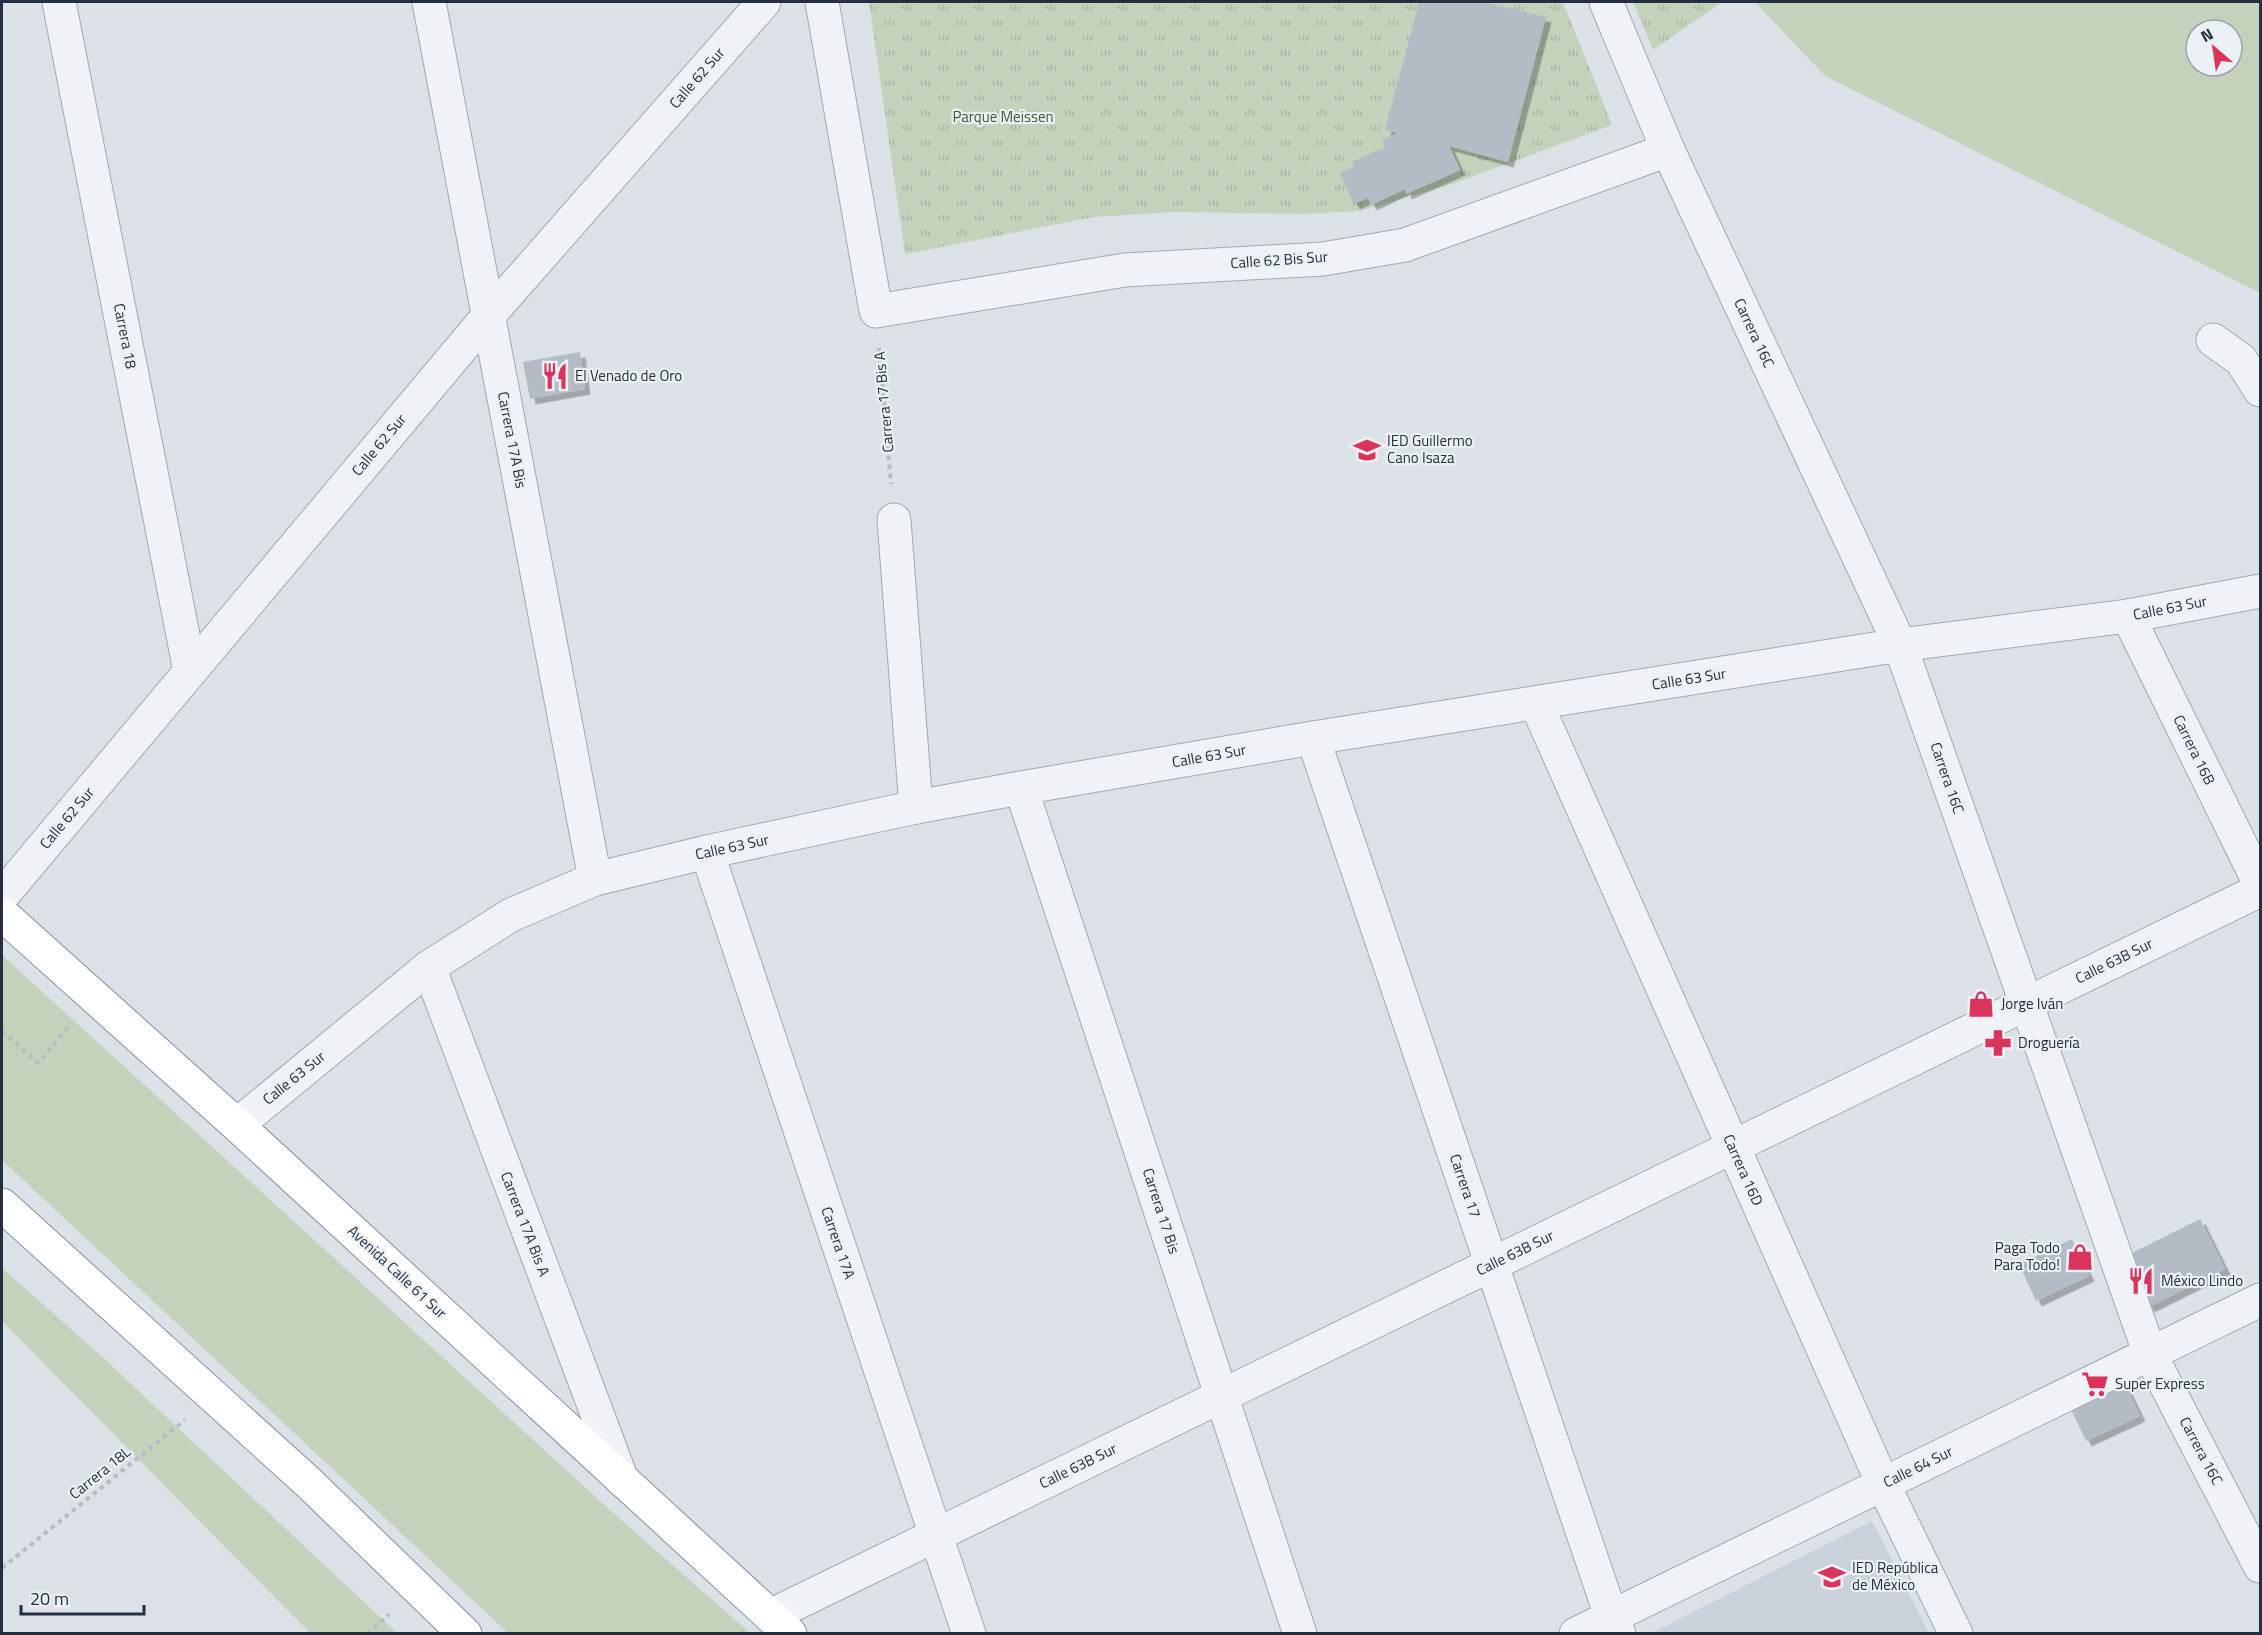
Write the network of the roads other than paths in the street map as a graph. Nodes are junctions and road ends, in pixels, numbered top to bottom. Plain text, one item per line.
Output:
1 (59, 2) edge
2 (429, 2) edge
3 (764, 2) edge
4 (822, 2) edge
5 (1606, 2) edge
6 (1668, 150) junction
7 (489, 315) junction
8 (2213, 340) dead end
9 (2260, 390) edge
10 (894, 520) road end
11 (2260, 591) edge
12 (2128, 616) junction
13 (1900, 645) junction
14 (190, 671) junction
15 (1536, 703) junction
16 (1313, 738) junction
17 (1022, 788) junction
18 (916, 807) junction
19 (707, 852) junction
20 (595, 879) junction
21 (2260, 884) edge
22 (2260, 890) edge
23 (2, 896) edge
24 (2, 914) edge
25 (429, 967) junction
26 (2026, 1003) junction
27 (237, 1125) junction
28 (1733, 1146) junction
29 (2, 1204) edge
30 (1492, 1264) junction
31 (2260, 1300) edge
32 (2150, 1354) junction
33 (1222, 1396) junction
34 (622, 1480) junction
35 (1883, 1485) junction
36 (936, 1535) junction
37 (2260, 1566) edge
38 (780, 1625) edge
39 (1615, 1625) edge
40 (465, 1634) edge
41 (969, 1634) edge
42 (1300, 1634) edge
43 (1576, 1634) edge
44 (1956, 1634) edge

1 - 14 street, Carrera 18
2 - 7 street, Carrera 17A Bis
3 - 7 street, Calle 62 Sur
4 - 6 street, Calle 62 Bis Sur
5 - 6 street, Carrera 16C
6 - 13 street, Carrera 16C
7 - 14 street, Calle 62 Sur
7 - 20 street, Carrera 17A Bis
8 - 9 street
10 - 18 street
11 - 12 street, Calle 63 Sur
12 - 13 street, Calle 63 Sur
12 - 21 street, Carrera 16B
13 - 15 street, Calle 63 Sur
13 - 26 street, Carrera 16C
14 - 23 street, Calle 62 Sur
15 - 16 street, Calle 63 Sur
15 - 28 street, Carrera 16D
16 - 17 street, Calle 63 Sur
16 - 30 street, Carrera 17
17 - 18 street, Calle 63 Sur
17 - 33 street, Carrera 17 Bis
18 - 19 street, Calle 63 Sur
19 - 20 street, Calle 63 Sur
19 - 36 street, Carrera 17A
20 - 25 street, Calle 63 Sur
22 - 26 street, Calle 63B Sur
24 - 27 highway, Avenida Calle 61 Sur
25 - 27 street, Calle 63 Sur
25 - 34 street, Carrera 17A Bis A
26 - 28 street, Calle 63B Sur
26 - 32 street, Carrera 16C
27 - 34 highway, Avenida Calle 61 Sur
28 - 30 street, Calle 63B Sur
28 - 35 street, Carrera 16D
29 - 40 highway
30 - 33 street, Calle 63B Sur
30 - 39 street, Carrera 17
31 - 32 street, Calle 64 Sur
32 - 35 street, Calle 64 Sur
32 - 37 street, Carrera 16C
33 - 36 street, Calle 63B Sur
33 - 42 street, Carrera 17 Bis
34 - 38 highway, Avenida Calle 61 Sur
35 - 39 street, Calle 64 Sur
35 - 44 street, Carrera 16D
36 - 38 street, Calle 63B Sur
36 - 41 street, Carrera 17A
39 - 43 street, Calle 64 Sur

